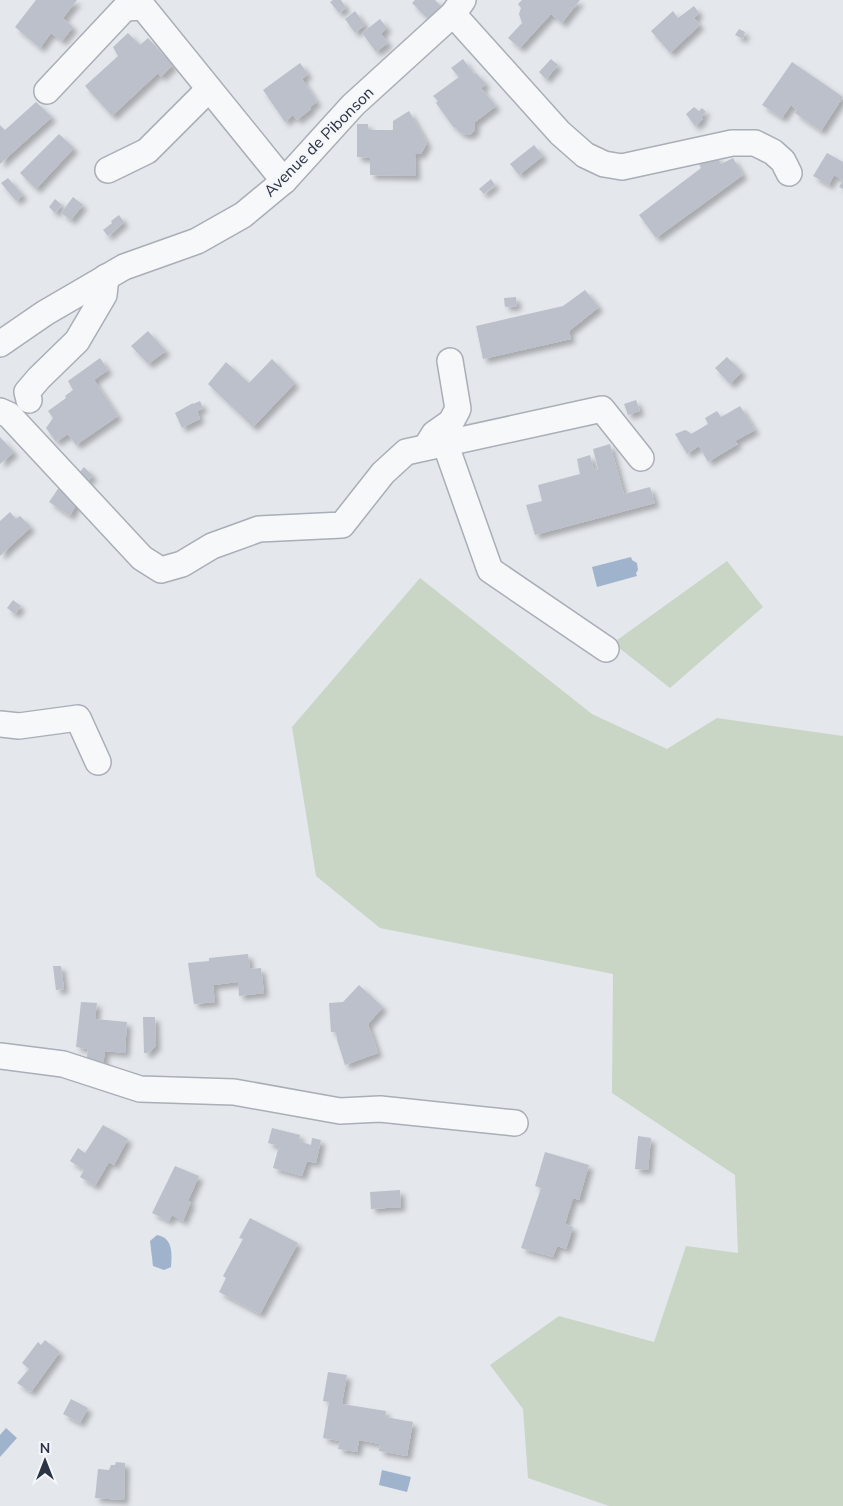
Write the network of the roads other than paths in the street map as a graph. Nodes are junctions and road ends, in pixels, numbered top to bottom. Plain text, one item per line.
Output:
1 (458, 7) edge
2 (209, 89) junction
3 (47, 91) dead end
4 (108, 170) dead end
5 (789, 172) dead end
6 (284, 181) junction
7 (106, 277) junction
8 (6, 332) edge
9 (450, 361) dead end
10 (29, 400) dead end
11 (0, 412) edge
12 (435, 445) junction
13 (641, 458) dead end
14 (606, 649) dead end
15 (0, 724) edge
16 (98, 762) dead end
17 (0, 1056) edge
18 (516, 1123) dead end

1 - 5 street
1 - 6 street, Avenue de Pibonson
2 - 3 street
2 - 4 street
2 - 6 street
6 - 7 street, Avenue de Pibonson
7 - 8 street, Avenue de Pibonson
7 - 10 street
9 - 12 street
11 - 12 street
12 - 13 street
12 - 14 street
15 - 16 street
17 - 18 street

